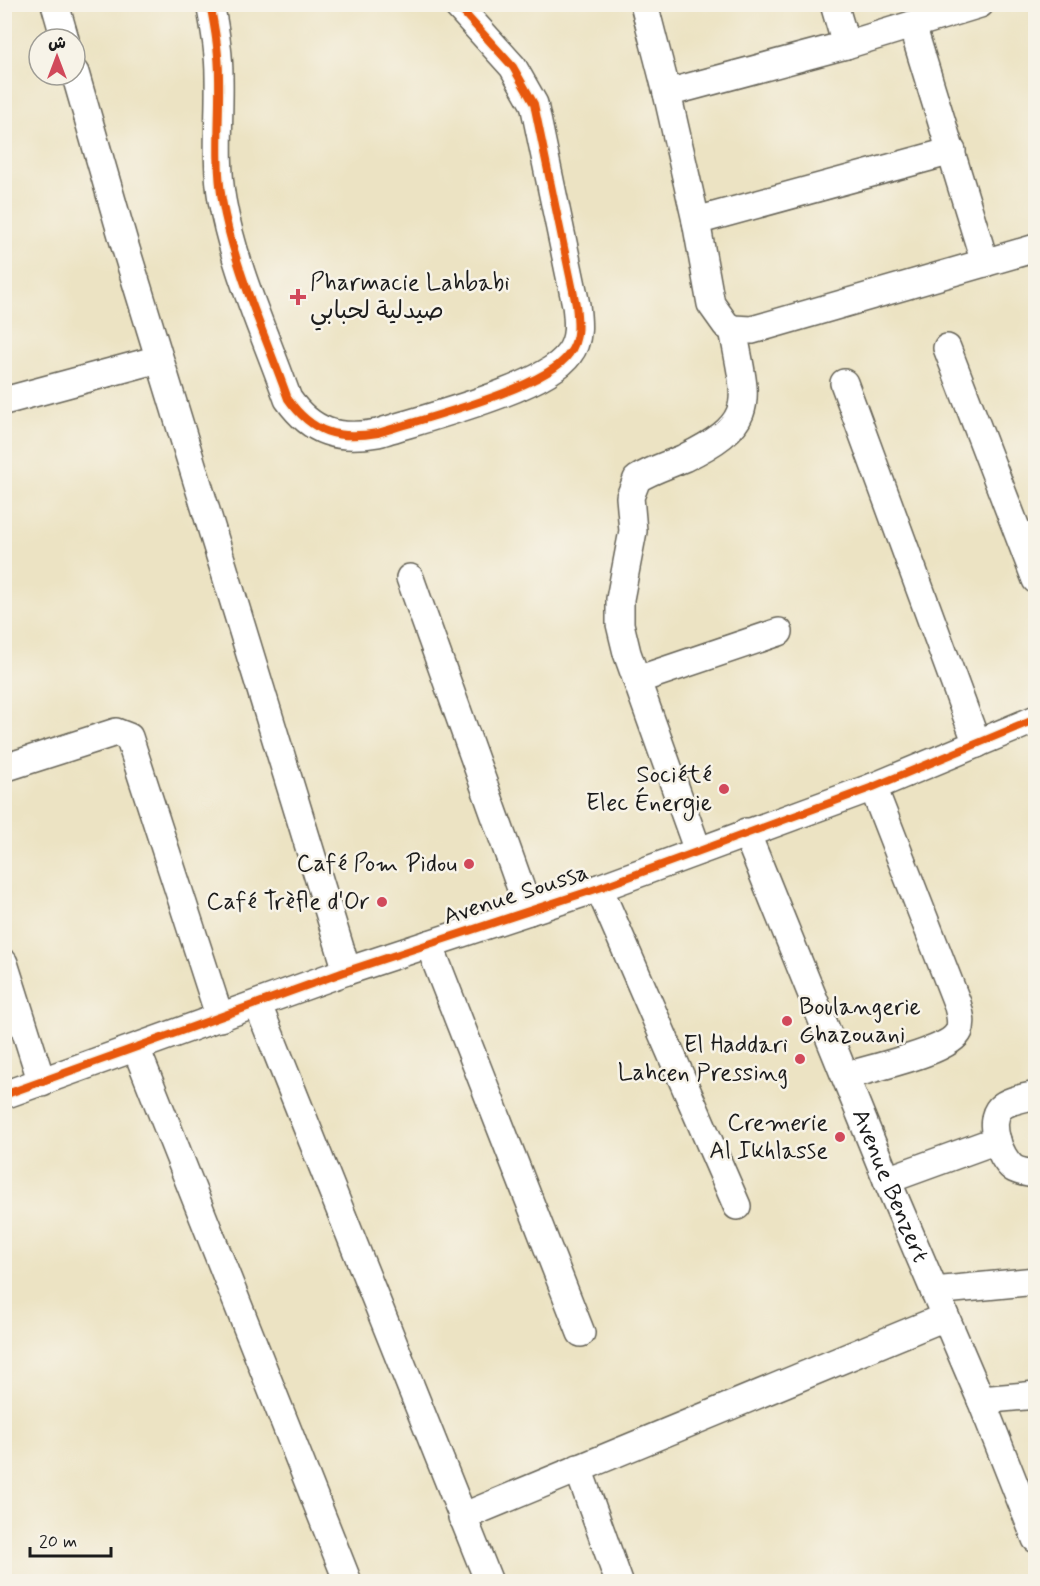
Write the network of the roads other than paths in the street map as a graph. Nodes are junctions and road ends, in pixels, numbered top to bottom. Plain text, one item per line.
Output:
1 (55, 4) edge
2 (210, 4) edge
3 (456, 4) edge
4 (644, 4) edge
5 (834, 4) edge
6 (980, 4) edge
7 (912, 25) junction
8 (62, 27) edge
9 (846, 45) junction
10 (79, 87) edge
11 (667, 93) junction
12 (952, 151) junction
13 (696, 221) junction
14 (1035, 248) edge
15 (985, 263) junction
16 (733, 329) junction
17 (947, 348) dead end
18 (159, 359) junction
19 (844, 383) dead end
20 (4, 401) edge
21 (410, 578) dead end
22 (1035, 580) edge
23 (779, 632) dead end
24 (637, 680) junction
25 (1035, 720) edge
26 (977, 744) junction
27 (4, 768) edge
28 (873, 786) junction
29 (746, 832) junction
30 (698, 850) junction
31 (599, 888) junction
32 (529, 911) junction
33 (429, 944) junction
34 (4, 963) edge
35 (347, 971) junction
36 (258, 1005) junction
37 (220, 1018) junction
38 (136, 1048) junction
39 (847, 1076) junction
40 (42, 1083) junction
41 (4, 1095) edge
42 (1035, 1095) edge
43 (997, 1140) junction
44 (1035, 1173) edge
45 (887, 1180) junction
46 (737, 1206) dead end
47 (1035, 1281) edge
48 (934, 1291) junction
49 (945, 1317) junction
50 (580, 1333) dead end
51 (1035, 1395) edge
52 (981, 1400) junction
53 (578, 1468) junction
54 (1030, 1506) edge
55 (462, 1517) junction
56 (1035, 1539) edge
57 (348, 1581) edge
58 (489, 1581) edge
59 (619, 1581) edge

1 - 8 street
2 - 3 street
4 - 11 street
5 - 9 street
6 - 7 street
7 - 9 street
7 - 12 street
9 - 11 street
10 - 18 street
11 - 13 street
12 - 13 street
12 - 15 street
13 - 16 street
14 - 15 street
15 - 16 street
16 - 24 street
17 - 22 street
18 - 20 street
18 - 35 street
19 - 26 street
21 - 32 street
23 - 24 street
24 - 30 street
25 - 26 street, Avenue Soussa
26 - 28 street, Avenue Soussa
27 - 37 street
28 - 29 street, Avenue Soussa
28 - 39 street
29 - 30 street, Avenue Soussa
29 - 39 street, Avenue Benzert
30 - 31 street, Avenue Soussa
31 - 32 street, Avenue Soussa
31 - 46 street
32 - 33 street, Avenue Soussa
33 - 35 street, Avenue Soussa
33 - 50 street
34 - 40 street
35 - 36 street, Avenue Soussa
36 - 37 street, Avenue Soussa
36 - 55 street
37 - 38 street, Avenue Soussa
38 - 40 street, Avenue Soussa
38 - 57 street
39 - 45 street, Avenue Benzert
40 - 41 street, Avenue Soussa
42 - 43 street
43 - 44 street
43 - 45 street
45 - 48 street, Avenue Benzert
47 - 48 street
48 - 49 street, Avenue Benzert
49 - 52 street, Avenue Benzert
49 - 53 street
51 - 52 street
52 - 54 street, Avenue Benzert
53 - 55 street
53 - 59 street
54 - 56 street, Avenue Benzert
55 - 58 street

